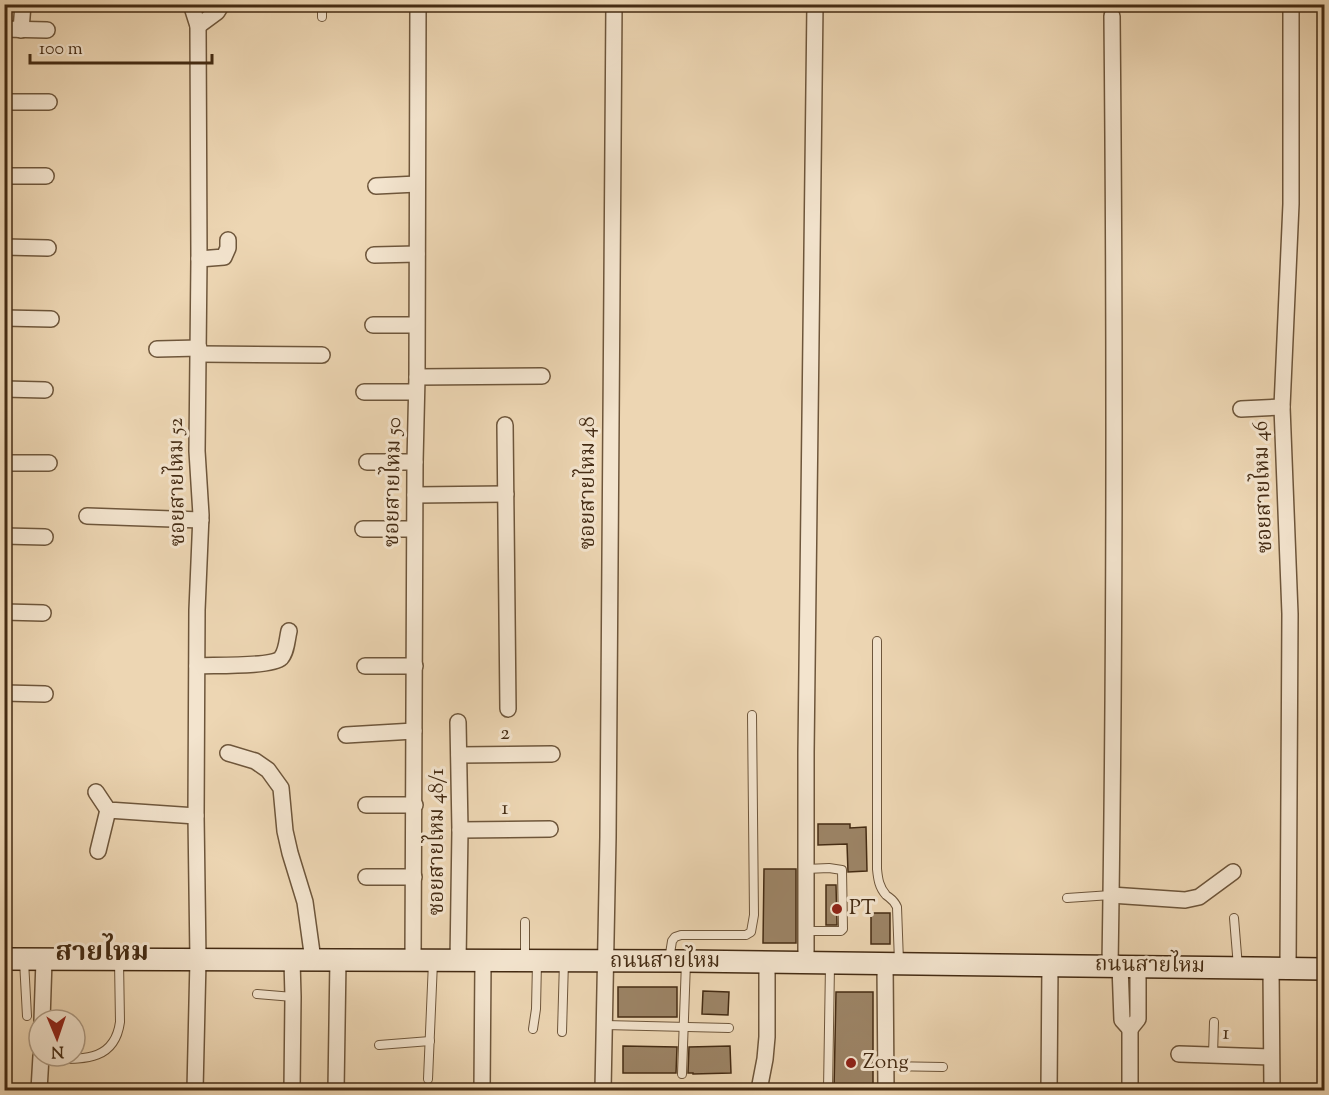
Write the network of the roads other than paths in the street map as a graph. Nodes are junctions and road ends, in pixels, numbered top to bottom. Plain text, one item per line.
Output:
1 (23, 4) edge
2 (191, 4) edge
3 (222, 4) edge
4 (322, 4) edge
5 (418, 4) edge
6 (614, 4) edge
7 (815, 4) edge
8 (1291, 4) edge
9 (1112, 16) dead end
10 (322, 17) dead end
11 (198, 26) junction
12 (4, 29) edge
13 (21, 30) junction
14 (47, 30) dead end
15 (4, 102) edge
16 (49, 102) dead end
17 (4, 176) edge
18 (46, 177) dead end
19 (417, 184) junction
20 (376, 186) dead end
21 (228, 240) dead end
22 (4, 247) edge
23 (48, 248) dead end
24 (417, 254) junction
25 (374, 255) dead end
26 (200, 259) junction
27 (4, 318) edge
28 (51, 319) dead end
29 (373, 325) dead end
30 (416, 325) junction
31 (157, 349) dead end
32 (199, 351) junction
33 (321, 355) dead end
34 (542, 376) dead end
35 (416, 384) junction
36 (4, 389) edge
37 (45, 390) dead end
38 (364, 392) dead end
39 (1282, 407) junction
40 (1241, 409) dead end
41 (505, 425) dead end
42 (367, 462) dead end
43 (415, 462) junction
44 (4, 463) edge
45 (49, 463) dead end
46 (506, 494) junction
47 (415, 495) junction
48 (87, 516) dead end
49 (201, 520) junction
50 (363, 529) dead end
51 (414, 529) junction
52 (4, 536) edge
53 (45, 537) dead end
54 (4, 612) edge
55 (43, 613) dead end
56 (289, 631) dead end
57 (877, 641) dead end
58 (197, 666) junction
59 (365, 666) dead end
60 (415, 666) junction
61 (4, 693) edge
62 (45, 694) dead end
63 (508, 709) dead end
64 (752, 715) dead end
65 (458, 722) dead end
66 (414, 731) junction
67 (346, 735) dead end
68 (228, 753) dead end
69 (552, 754) dead end
70 (459, 755) junction
71 (96, 792) dead end
72 (366, 805) dead end
73 (415, 805) junction
74 (108, 810) junction
75 (196, 816) junction
76 (550, 829) dead end
77 (460, 830) junction
78 (98, 850) dead end
79 (806, 869) junction
80 (1233, 872) dead end
81 (414, 877) junction
82 (366, 878) dead end
83 (1111, 895) junction
84 (1067, 898) dead end
85 (1234, 918) dead end
86 (525, 922) dead end
87 (806, 931) junction
88 (24, 960) edge
89 (119, 960) junction
90 (198, 960) junction
91 (302, 960) junction
92 (338, 960) junction
93 (423, 961) junction
94 (531, 961) junction
95 (564, 961) junction
96 (678, 961) junction
97 (458, 962) junction
98 (483, 962) junction
99 (607, 962) junction
100 (767, 963) junction
101 (806, 963) junction
102 (830, 964) junction
103 (892, 964) junction
104 (1050, 965) junction
105 (1122, 966) junction
106 (1238, 967) junction
107 (1279, 968) junction
108 (1324, 969) edge
109 (257, 994) dead end
110 (293, 997) junction
111 (33, 1008) edge
112 (1214, 1022) dead end
113 (605, 1025) junction
114 (685, 1027) junction
115 (729, 1028) dead end
116 (533, 1029) dead end
117 (562, 1032) dead end
118 (430, 1041) junction
119 (379, 1045) dead end
120 (1179, 1054) dead end
121 (1213, 1055) junction
122 (1271, 1057) junction
123 (87, 1058) edge
124 (885, 1066) junction
125 (944, 1067) dead end
126 (40, 1068) edge
127 (682, 1074) dead end
128 (428, 1079) dead end
129 (39, 1090) edge
130 (195, 1090) edge
131 (292, 1090) edge
132 (336, 1090) edge
133 (482, 1090) edge
134 (603, 1090) edge
135 (759, 1090) edge
136 (828, 1090) edge
137 (885, 1090) edge
138 (1049, 1090) edge
139 (1130, 1090) edge
140 (1272, 1090) edge

1 - 13 street
2 - 11 street, ซอยสายไหม 52
3 - 11 street
4 - 10 lane
5 - 19 street, ซอยสายไหม 50
6 - 99 street, ซอยสายไหม 48
7 - 79 street
8 - 39 street, ซอยสายไหม 46
9 - 83 street
11 - 26 street, ซอยสายไหม 52
12 - 13 street
13 - 14 street
15 - 16 street
17 - 18 street
19 - 20 street
19 - 24 street, ซอยสายไหม 50
21 - 26 street
22 - 23 street
24 - 25 street
24 - 30 street, ซอยสายไหม 50
26 - 32 street, ซอยสายไหม 52
27 - 28 street
29 - 30 street
30 - 35 street, ซอยสายไหม 50
31 - 32 street
32 - 33 street
32 - 49 street, ซอยสายไหม 52
34 - 35 street
35 - 38 street
35 - 43 street, ซอยสายไหม 50
36 - 37 street
39 - 40 street
39 - 107 street, ซอยสายไหม 46
41 - 46 street
42 - 43 street
43 - 47 street, ซอยสายไหม 50
44 - 45 street
46 - 47 street
46 - 63 street
47 - 51 street, ซอยสายไหม 50
48 - 49 street
49 - 58 street, ซอยสายไหม 52
50 - 51 street
51 - 60 street, ซอยสายไหม 50
52 - 53 street
54 - 55 street
56 - 58 street
57 - 103 lane
58 - 75 street, ซอยสายไหม 52
59 - 60 street
60 - 66 street, ซอยสายไหม 50
61 - 62 street
64 - 96 lane
65 - 70 street, ซอยสายไหม 48/1
66 - 67 street
66 - 73 street, ซอยสายไหม 50
68 - 91 street
69 - 70 street, 2
70 - 77 street, ซอยสายไหม 48/1
71 - 74 street
72 - 73 street
73 - 81 street, ซอยสายไหม 50
74 - 75 street
74 - 78 street
75 - 90 street, ซอยสายไหม 52
76 - 77 street, 1
77 - 97 street, ซอยสายไหม 48/1
79 - 87 street
79 - 87 lane
80 - 83 street
81 - 82 street
81 - 93 street, ซอยสายไหม 50
83 - 84 lane
83 - 105 street
85 - 106 lane
86 - 94 lane
87 - 101 street
88 - 89 main road, ถนนสายไหม
88 - 111 street
89 - 90 main road, ถนนสายไหม
89 - 123 lane
90 - 91 main road, ถนนสายไหม
90 - 130 street, ซอยสายไหม 52
91 - 92 main road, ถนนสายไหม
91 - 110 street
92 - 93 main road, ถนนสายไหม
92 - 132 street
93 - 97 main road, ถนนสายไหม
93 - 118 lane
94 - 95 main road, ถนนสายไหม
94 - 98 main road, ถนนสายไหม
94 - 116 lane
95 - 99 main road, ถนนสายไหม
95 - 117 lane
96 - 99 main road, ถนนสายไหม
96 - 100 main road, ถนนสายไหม
96 - 114 lane
97 - 98 main road, ถนนสายไหม
98 - 133 street
99 - 113 street, ซอยสายไหม 48
100 - 101 main road, ถนนสายไหม
100 - 135 street
101 - 102 main road, ถนนสายไหม
102 - 103 main road, ถนนสายไหม
102 - 136 lane
103 - 104 main road, ถนนสายไหม
103 - 124 street
104 - 105 main road, ถนนสายไหม
104 - 138 street
105 - 106 main road, ถนนสายไหม
105 - 139 street
106 - 107 main road, ถนนสายไหม
107 - 108 main road, ถนนสายไหม
107 - 122 street, ซอยสายไหม 46
109 - 110 lane
110 - 131 street
112 - 121 lane
113 - 114 lane
113 - 134 street, ซอยสายไหม 48
114 - 115 lane
114 - 127 lane
118 - 119 lane
118 - 128 lane
120 - 121 street, 1
121 - 122 street, 1
122 - 140 street, ซอยสายไหม 46
124 - 125 lane
124 - 137 street
126 - 129 street

